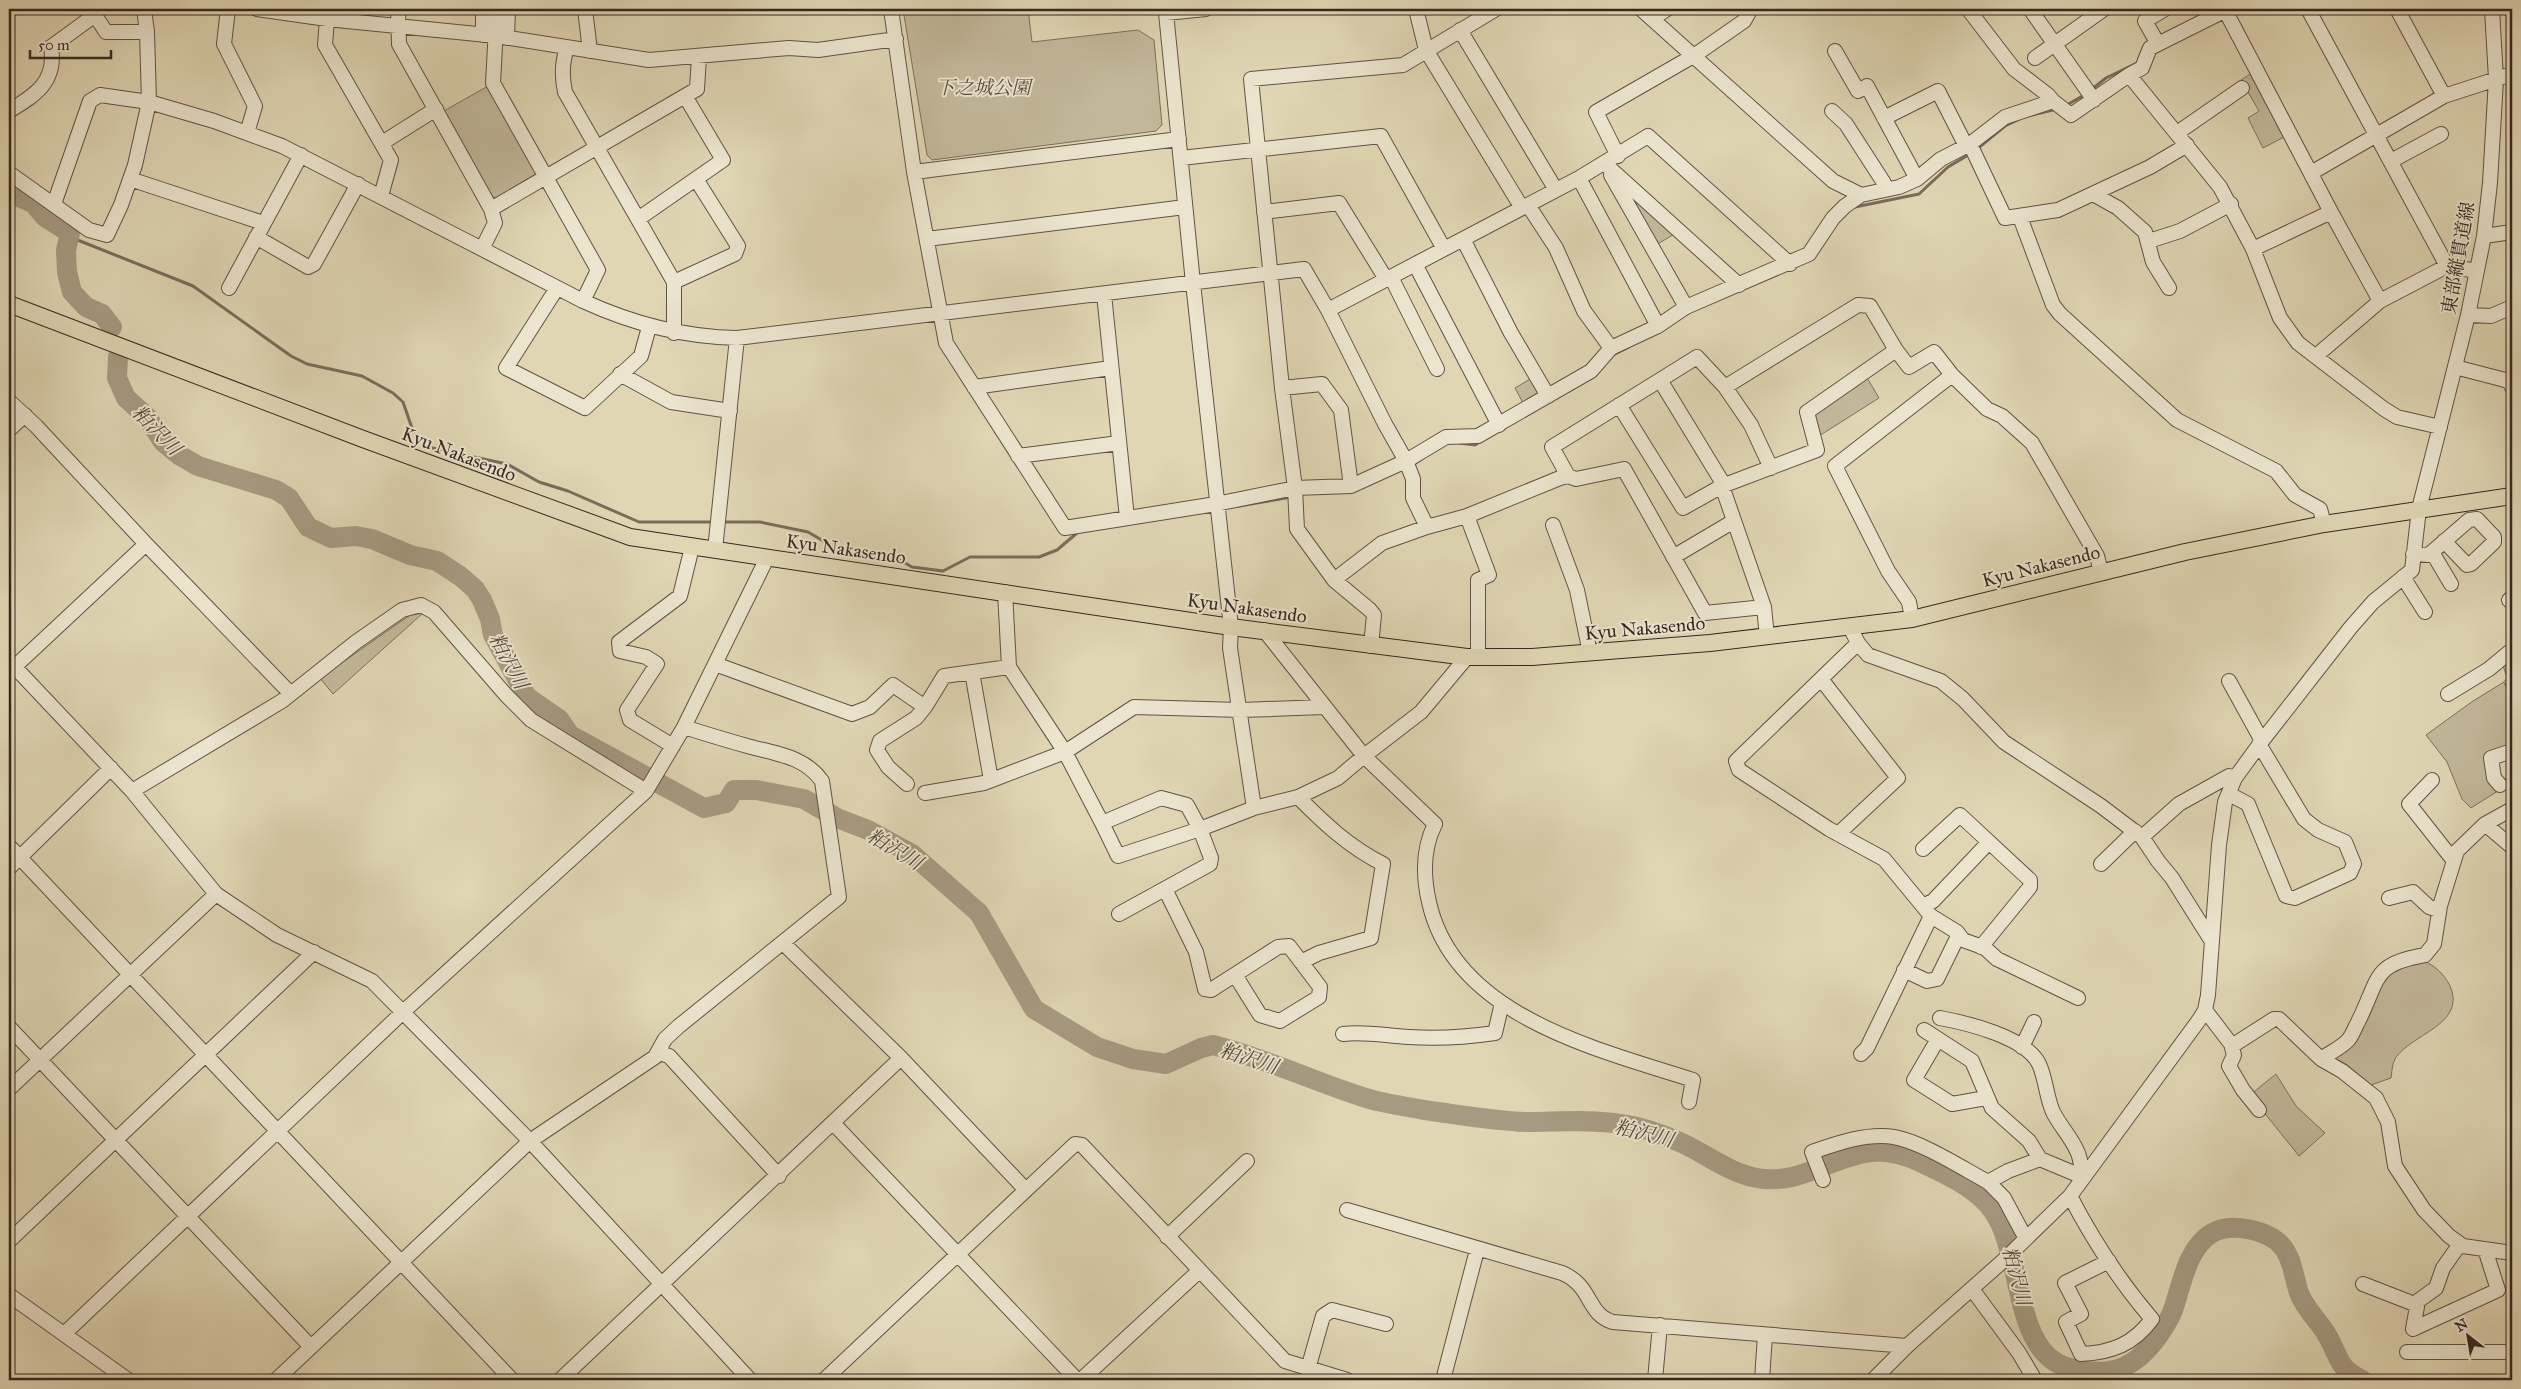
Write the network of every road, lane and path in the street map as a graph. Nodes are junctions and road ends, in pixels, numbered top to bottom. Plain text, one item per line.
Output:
1 (144, 9) edge
2 (228, 9) edge
3 (257, 9) edge
4 (398, 9) edge
5 (483, 9) edge
6 (497, 9) edge
7 (508, 9) edge
8 (585, 9) edge
9 (891, 9) edge
10 (1206, 9) edge
11 (1416, 9) edge
12 (1496, 9) edge
13 (1641, 9) edge
14 (1667, 9) edge
15 (1745, 9) edge
16 (1968, 9) edge
17 (2030, 9) edge
18 (2165, 9) edge
19 (2308, 9) edge
20 (2397, 9) edge
21 (2492, 9) edge
22 (2101, 10) edge
23 (2226, 10) edge
24 (93, 12) edge
25 (1653, 18) junction
26 (326, 19) junction
27 (398, 25) junction
28 (1460, 30) junction
29 (147, 32) junction
30 (483, 35) junction
31 (502, 37) junction
32 (896, 39) junction
33 (2158, 44) junction
34 (2055, 45) junction
35 (567, 48) junction
36 (1426, 50) junction
37 (590, 51) junction
38 (1835, 51) dead end
39 (1694, 55) junction
40 (699, 57) junction
41 (2035, 58) dead end
42 (2512, 74) edge
43 (2129, 75) junction
44 (2496, 79) junction
45 (2242, 88) dead end
46 (684, 96) junction
47 (2444, 96) junction
48 (2094, 100) junction
49 (149, 102) junction
50 (2055, 103) junction
51 (436, 109) junction
52 (9, 111) edge
53 (1832, 111) dead end
54 (1884, 118) junction
55 (248, 133) junction
56 (2177, 133) junction
57 (2376, 134) junction
58 (2441, 134) dead end
59 (1179, 139) junction
60 (382, 143) junction
61 (1968, 145) junction
62 (2187, 145) junction
63 (596, 147) junction
64 (1257, 148) junction
65 (300, 155) junction
66 (1618, 156) junction
67 (1181, 158) junction
68 (2391, 161) junction
69 (1605, 164) junction
70 (914, 172) junction
71 (9, 173) edge
72 (2311, 173) junction
73 (546, 176) junction
74 (130, 178) junction
75 (1579, 178) junction
76 (696, 179) junction
77 (1918, 179) junction
78 (358, 184) junction
79 (1556, 190) junction
80 (1884, 190) junction
81 (2093, 194) junction
82 (382, 196) junction
83 (1861, 196) junction
84 (54, 204) junction
85 (2231, 204) junction
86 (1525, 206) junction
87 (1185, 207) junction
88 (491, 209) junction
89 (1264, 212) junction
90 (2330, 212) junction
91 (2020, 217) junction
92 (638, 219) junction
93 (263, 223) junction
94 (2512, 232) edge
95 (2484, 236) junction
96 (256, 238) junction
97 (927, 239) junction
98 (1463, 239) junction
99 (2148, 242) junction
100 (482, 249) junction
101 (1444, 249) junction
102 (2253, 249) junction
103 (1415, 264) junction
104 (1790, 264) junction
105 (2447, 266) junction
106 (2477, 271) junction
107 (1271, 273) junction
108 (1388, 278) junction
109 (674, 282) junction
110 (1193, 283) junction
111 (1739, 285) junction
112 (229, 288) dead end
113 (557, 288) junction
114 (2169, 288) dead end
115 (1104, 294) junction
116 (583, 301) junction
117 (2380, 301) junction
118 (9, 304) edge
119 (1686, 307) junction
120 (2512, 307) edge
121 (1328, 310) junction
122 (940, 315) junction
123 (2468, 315) junction
124 (1658, 326) junction
125 (649, 327) junction
126 (674, 333) junction
127 (737, 338) junction
128 (1611, 348) junction
129 (1896, 350) junction
130 (2316, 356) junction
131 (2455, 367) junction
132 (1111, 368) junction
133 (1437, 369) dead end
134 (620, 374) junction
135 (1952, 375) junction
136 (1660, 380) junction
137 (2512, 386) edge
138 (974, 387) junction
139 (1282, 388) junction
140 (1725, 388) junction
141 (1548, 396) junction
142 (9, 401) edge
143 (1619, 405) junction
144 (730, 411) junction
145 (25, 415) junction
146 (1499, 425) junction
147 (2440, 427) junction
148 (9, 430) edge
149 (1119, 443) junction
150 (1018, 456) junction
151 (1406, 461) junction
152 (1835, 466) junction
153 (1776, 471) junction
154 (1568, 476) junction
155 (1723, 485) junction
156 (1351, 486) junction
157 (1295, 488) junction
158 (2512, 496) edge
159 (1216, 504) junction
160 (2419, 509) junction
161 (1467, 516) junction
162 (1127, 518) junction
163 (1734, 521) junction
164 (2324, 524) junction
165 (1554, 525) dead end
166 (1427, 527) junction
167 (2444, 541) dead end
168 (146, 544) junction
169 (692, 547) junction
170 (715, 550) junction
171 (2432, 552) junction
172 (2413, 554) junction
173 (1673, 556) junction
174 (767, 558) junction
175 (2101, 572) junction
176 (2408, 573) junction
177 (1334, 580) junction
178 (2451, 584) dead end
179 (1005, 592) junction
180 (1764, 607) junction
181 (2425, 612) dead end
182 (1912, 619) junction
183 (1231, 627) junction
184 (1850, 628) junction
185 (1264, 630) junction
186 (1767, 637) junction
187 (1858, 643) junction
188 (1371, 646) junction
189 (2512, 650) edge
190 (1590, 652) junction
191 (1473, 657) junction
192 (715, 664) junction
193 (11, 667) edge
194 (1009, 667) junction
195 (972, 672) junction
196 (1821, 679) junction
197 (2229, 681) dead end
198 (290, 693) junction
199 (2448, 694) dead end
200 (924, 707) junction
201 (1324, 707) junction
202 (1241, 710) junction
203 (684, 727) junction
204 (2260, 742) junction
205 (673, 746) junction
206 (2512, 751) edge
207 (1065, 752) junction
208 (1364, 756) junction
209 (111, 768) junction
210 (2235, 778) junction
211 (992, 780) junction
212 (2432, 780) dead end
213 (907, 784) dead end
214 (2500, 785) dead end
215 (648, 787) junction
216 (132, 791) junction
217 (925, 793) dead end
218 (2229, 794) junction
219 (1298, 797) junction
220 (1254, 808) junction
221 (2512, 809) edge
222 (1102, 823) junction
223 (2485, 824) junction
224 (1200, 830) junction
225 (1838, 834) junction
226 (2139, 834) junction
227 (1989, 842) junction
228 (9, 846) edge
229 (2512, 847) edge
230 (1923, 849) dead end
231 (19, 858) junction
232 (2454, 861) junction
233 (2101, 864) dead end
234 (9, 868) edge
235 (1166, 889) junction
236 (216, 894) junction
237 (2389, 898) dead end
238 (2439, 910) junction
239 (1927, 911) junction
240 (1119, 914) dead end
241 (1958, 936) junction
242 (2211, 940) junction
243 (783, 943) junction
244 (1981, 947) junction
245 (314, 952) junction
246 (1300, 962) junction
247 (1904, 970) junction
248 (1235, 975) junction
249 (131, 976) junction
250 (2078, 998) dead end
251 (1502, 1003) junction
252 (2205, 1010) junction
253 (403, 1012) junction
254 (1940, 1018) dead end
255 (2034, 1022) dead end
256 (9, 1027) edge
257 (1924, 1030) dead end
258 (1343, 1034) dead end
259 (1938, 1039) junction
260 (2231, 1044) junction
261 (2022, 1047) junction
262 (659, 1053) junction
263 (204, 1054) junction
264 (1861, 1054) dead end
265 (901, 1058) junction
266 (2321, 1059) junction
267 (40, 1060) junction
268 (9, 1089) edge
269 (1986, 1098) junction
270 (1689, 1102) dead end
271 (2259, 1110) dead end
272 (833, 1122) junction
273 (278, 1131) junction
274 (117, 1140) junction
275 (530, 1142) junction
276 (2040, 1160) junction
277 (1247, 1161) dead end
278 (778, 1176) junction
279 (2083, 1177) junction
280 (1822, 1180) dead end
281 (1988, 1182) junction
282 (1025, 1189) junction
283 (2070, 1196) junction
284 (1347, 1210) dead end
285 (188, 1216) junction
286 (1167, 1237) junction
287 (9, 1241) edge
288 (2023, 1242) junction
289 (2460, 1244) junction
290 (2485, 1249) junction
291 (1477, 1250) junction
292 (2512, 1253) edge
293 (957, 1254) junction
294 (2109, 1261) junction
295 (401, 1262) junction
296 (1199, 1272) junction
297 (662, 1282) junction
298 (2363, 1284) dead end
299 (1972, 1289) junction
300 (9, 1295) edge
301 (2417, 1305) junction
302 (1386, 1324) dead end
303 (1660, 1325) junction
304 (64, 1334) junction
305 (1766, 1335) junction
306 (1907, 1346) junction
307 (311, 1347) junction
308 (2512, 1350) edge
309 (2407, 1352) dead end
310 (1308, 1369) junction
311 (128, 1380) edge
312 (276, 1380) edge
313 (512, 1380) edge
314 (560, 1380) edge
315 (750, 1380) edge
316 (824, 1380) edge
317 (1076, 1380) edge
318 (1081, 1380) edge
319 (1347, 1380) edge
320 (1443, 1380) edge
321 (1655, 1380) edge
322 (1762, 1380) edge
323 (1873, 1380) edge
324 (2035, 1380) edge

1 - 29 street
2 - 55 street
3 - 26 street
4 - 27 street
5 - 30 street
6 - 31 street
7 - 31 street
8 - 37 street
9 - 32 street
10 - 59 street
11 - 36 street
12 - 28 street
13 - 25 street
14 - 25 street
15 - 39 street
16 - 50 street
17 - 34 street
18 - 33 street
19 - 57 street
20 - 47 street
21 - 44 street, 東部縦貫道線
22 - 34 street
23 - 33 street
23 - 72 street
24 - 29 street
24 - 52 street
25 - 39 street
26 - 27 street
26 - 60 street
27 - 30 street
27 - 51 street
28 - 36 street
28 - 79 street
29 - 49 street
30 - 31 street
31 - 35 street
31 - 73 street
32 - 40 street
32 - 70 street
33 - 43 street
34 - 41 street
34 - 48 street
35 - 37 street
35 - 63 street
36 - 64 street
36 - 86 street
37 - 40 street
38 - 54 street
39 - 66 street
39 - 83 street
40 - 46 street
42 - 44 street
43 - 48 street
43 - 56 street
44 - 47 street
44 - 95 street, 東部縦貫道線
45 - 56 street
46 - 63 street
46 - 76 street
47 - 57 street
48 - 50 street
49 - 55 street
49 - 74 street
49 - 84 street
50 - 61 street
51 - 60 street
51 - 88 street
53 - 80 street
54 - 61 street
54 - 77 street
55 - 65 street
56 - 62 street
57 - 68 street
57 - 72 street
58 - 68 street
59 - 67 street
59 - 70 street
60 - 82 street
61 - 77 street
61 - 91 street
62 - 81 street
62 - 85 street
63 - 73 street
63 - 92 street
64 - 67 street
64 - 89 street
64 - 101 street
65 - 78 street
65 - 93 street
66 - 69 street
66 - 104 street
67 - 87 street
68 - 105 street
69 - 75 street
69 - 111 street
69 - 119 street
70 - 97 street
71 - 84 street
72 - 90 street
73 - 88 street
73 - 116 street
74 - 84 street
74 - 93 street
75 - 79 street
75 - 124 street
76 - 92 street
76 - 109 street
77 - 80 street
78 - 82 street
78 - 96 street
79 - 86 street
80 - 83 street
81 - 91 street
81 - 99 street
82 - 100 street
83 - 104 street
85 - 99 street
85 - 102 street
86 - 98 street
86 - 128 street
87 - 97 street
87 - 110 street
88 - 100 street
89 - 107 street
89 - 108 street
90 - 102 street
90 - 117 street
91 - 164 street
92 - 109 street
93 - 96 street
94 - 95 street
95 - 106 street, 東部縦貫道線
96 - 112 street
97 - 122 street
98 - 101 street
98 - 141 street
99 - 114 street
100 - 113 street
101 - 103 street
102 - 130 street
103 - 108 street
103 - 146 street
104 - 111 street
105 - 106 street
105 - 117 street
106 - 123 street, 東部縦貫道線
107 - 110 street
107 - 121 street
107 - 139 street
108 - 121 street
108 - 133 street
109 - 126 street
110 - 115 street
110 - 159 street
111 - 119 street
113 - 116 street
113 - 134 street
115 - 122 street
115 - 132 street
116 - 125 street
117 - 130 street
118 - 169 main road, Kyu Nakasendo
119 - 124 street
120 - 123 street
121 - 151 street
122 - 127 street
122 - 138 street
123 - 131 street, 東部縦貫道線
124 - 128 street
125 - 126 street
125 - 134 street
126 - 127 street
127 - 144 street
128 - 141 street
129 - 135 street
129 - 140 street
129 - 153 street
130 - 147 street
131 - 137 street
131 - 147 street, 東部縦貫道線
132 - 138 street
132 - 149 street
134 - 144 street
135 - 152 street
135 - 175 street
136 - 140 street
136 - 143 street
136 - 155 street
138 - 150 street
139 - 156 street
139 - 157 street
140 - 153 street
141 - 146 street
142 - 145 street
143 - 154 street
143 - 155 street
144 - 170 street
145 - 148 street
145 - 168 street
146 - 151 street
147 - 160 street, 東部縦貫道線
149 - 150 street
149 - 162 street
150 - 162 street
151 - 156 street
151 - 166 street
152 - 153 street
152 - 182 street
153 - 155 street
154 - 161 street
154 - 173 street
155 - 163 street
156 - 157 street
157 - 159 street
157 - 177 street
158 - 160 main road, Kyu Nakasendo
159 - 162 street
159 - 183 street
160 - 164 main road, Kyu Nakasendo
160 - 172 street, 東部縦貫道線
161 - 166 street
161 - 191 street
163 - 173 street
163 - 180 street
164 - 175 main road, Kyu Nakasendo
165 - 190 street
166 - 177 street
167 - 171 street
168 - 193 street
168 - 198 street
169 - 170 main road, Kyu Nakasendo
169 - 205 street
170 - 174 main road, Kyu Nakasendo
171 - 172 street
171 - 178 street
172 - 176 street, 東部縦貫道線
173 - 180 street
174 - 179 main road, Kyu Nakasendo
174 - 192 street
175 - 182 main road, Kyu Nakasendo
176 - 181 street
176 - 204 street
177 - 188 street
179 - 183 main road, Kyu Nakasendo
179 - 194 street
180 - 186 street
182 - 184 main road, Kyu Nakasendo
183 - 185 main road, Kyu Nakasendo
183 - 202 street
184 - 186 main road, Kyu Nakasendo
184 - 187 street
185 - 188 main road, Kyu Nakasendo
185 - 201 street
186 - 190 main road, Kyu Nakasendo
187 - 196 street
187 - 226 street
188 - 191 main road, Kyu Nakasendo
189 - 199 street
190 - 191 main road, Kyu Nakasendo
191 - 208 street
192 - 200 street
192 - 203 street
193 - 209 street
194 - 195 street
194 - 207 street
195 - 200 street
195 - 211 street
196 - 225 street
196 - 225 street
197 - 204 street
198 - 215 street
198 - 216 street
200 - 213 street
201 - 202 street
201 - 208 street
202 - 207 street
202 - 220 street
203 - 205 street
203 - 243 street
204 - 210 street
204 - 218 street
205 - 215 street
206 - 214 street
207 - 211 street
207 - 222 street
208 - 219 street
208 - 251 street
209 - 216 street
209 - 231 street
210 - 218 street
210 - 226 street
211 - 217 street
212 - 232 street
215 - 253 street
216 - 236 street
218 - 242 street
219 - 220 street
219 - 246 street
220 - 224 street
221 - 223 street
222 - 224 street
222 - 224 street
223 - 229 street
223 - 232 street
224 - 235 street
225 - 239 street
226 - 233 street
226 - 242 street
227 - 230 street
227 - 239 street
227 - 244 street
228 - 231 street
231 - 234 street
231 - 249 street
232 - 238 street
235 - 240 street
235 - 248 street
236 - 245 street
236 - 249 street
237 - 238 street
238 - 266 street
239 - 241 street
239 - 247 street
241 - 244 street
241 - 247 street
242 - 252 street
243 - 262 street
243 - 265 street
244 - 250 street
245 - 253 street
245 - 263 street
246 - 248 street
246 - 248 street
247 - 264 street
249 - 263 street
249 - 267 street
251 - 258 street
251 - 270 street
252 - 260 street
252 - 279 street
253 - 273 street
253 - 275 street
254 - 261 street
255 - 261 street
256 - 267 street
257 - 259 street
259 - 269 street
259 - 269 street
260 - 266 street
260 - 271 street
261 - 279 street
262 - 275 street
262 - 278 street
263 - 273 street
263 - 274 street
265 - 272 street
265 - 282 street
266 - 289 street
267 - 268 street
267 - 274 street
269 - 276 street
272 - 278 street
272 - 293 street
273 - 285 street
273 - 295 street
274 - 285 street
274 - 287 street
275 - 295 street
275 - 297 street
276 - 279 street
276 - 281 street
277 - 286 street
278 - 297 street
279 - 283 street
280 - 281 street
281 - 288 street
282 - 286 street
282 - 293 street
283 - 288 street
283 - 294 street
284 - 291 street
285 - 304 street
285 - 307 street
286 - 296 street
288 - 299 street
289 - 290 street
289 - 301 street
290 - 292 street
290 - 301 street
291 - 303 street
291 - 320 street
293 - 316 street
293 - 317 street
294 - 294 street
295 - 307 street
295 - 313 street
296 - 310 street
296 - 318 street
297 - 314 street
297 - 315 street
298 - 301 street
299 - 306 street
299 - 324 street
300 - 304 street
302 - 310 street
303 - 305 street
303 - 321 street
304 - 311 street
305 - 306 street
305 - 322 street
306 - 323 street
307 - 312 street
308 - 309 street
310 - 319 street

